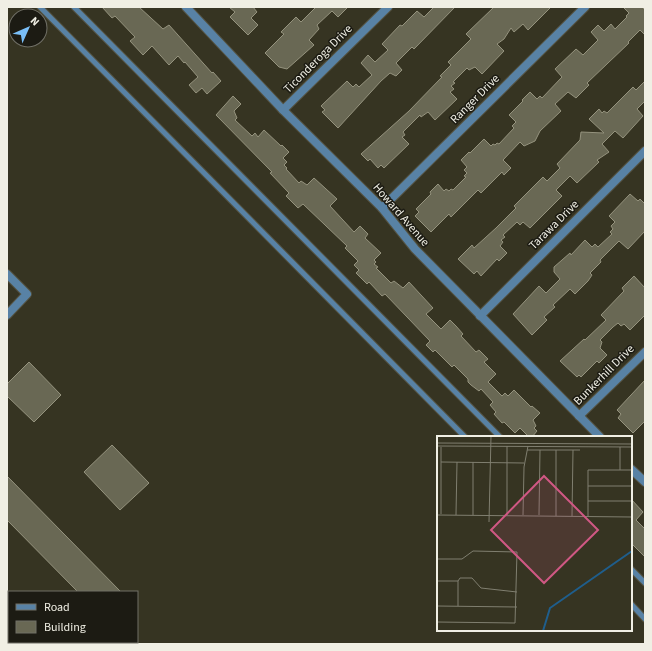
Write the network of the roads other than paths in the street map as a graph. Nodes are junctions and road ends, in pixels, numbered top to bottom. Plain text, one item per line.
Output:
1 (40, 7) edge
2 (74, 7) edge
3 (388, 7) edge
4 (585, 7) edge
5 (189, 8) edge
6 (283, 110) junction
7 (645, 151) edge
8 (382, 208) junction
9 (7, 274) edge
10 (7, 315) edge
11 (480, 316) junction
12 (645, 352) edge
13 (580, 416) junction
14 (464, 436) edge
15 (499, 436) edge
16 (599, 436) edge
17 (632, 470) edge
18 (645, 482) edge
19 (632, 570) edge
20 (645, 583) edge
21 (632, 605) edge
22 (645, 619) edge

1 - 14 lane
2 - 15 lane
3 - 6 street, Ticonderoga Drive
4 - 8 street, Ranger Drive
5 - 6 street, Howard Avenue
6 - 8 street, Howard Avenue
7 - 11 street, Tarawa Drive
8 - 11 street, Howard Avenue
9 - 10 street
11 - 13 street, Howard Avenue
12 - 13 street, Bunkerhill Drive
13 - 16 street, Howard Avenue
17 - 18 street
19 - 20 lane
21 - 22 lane

